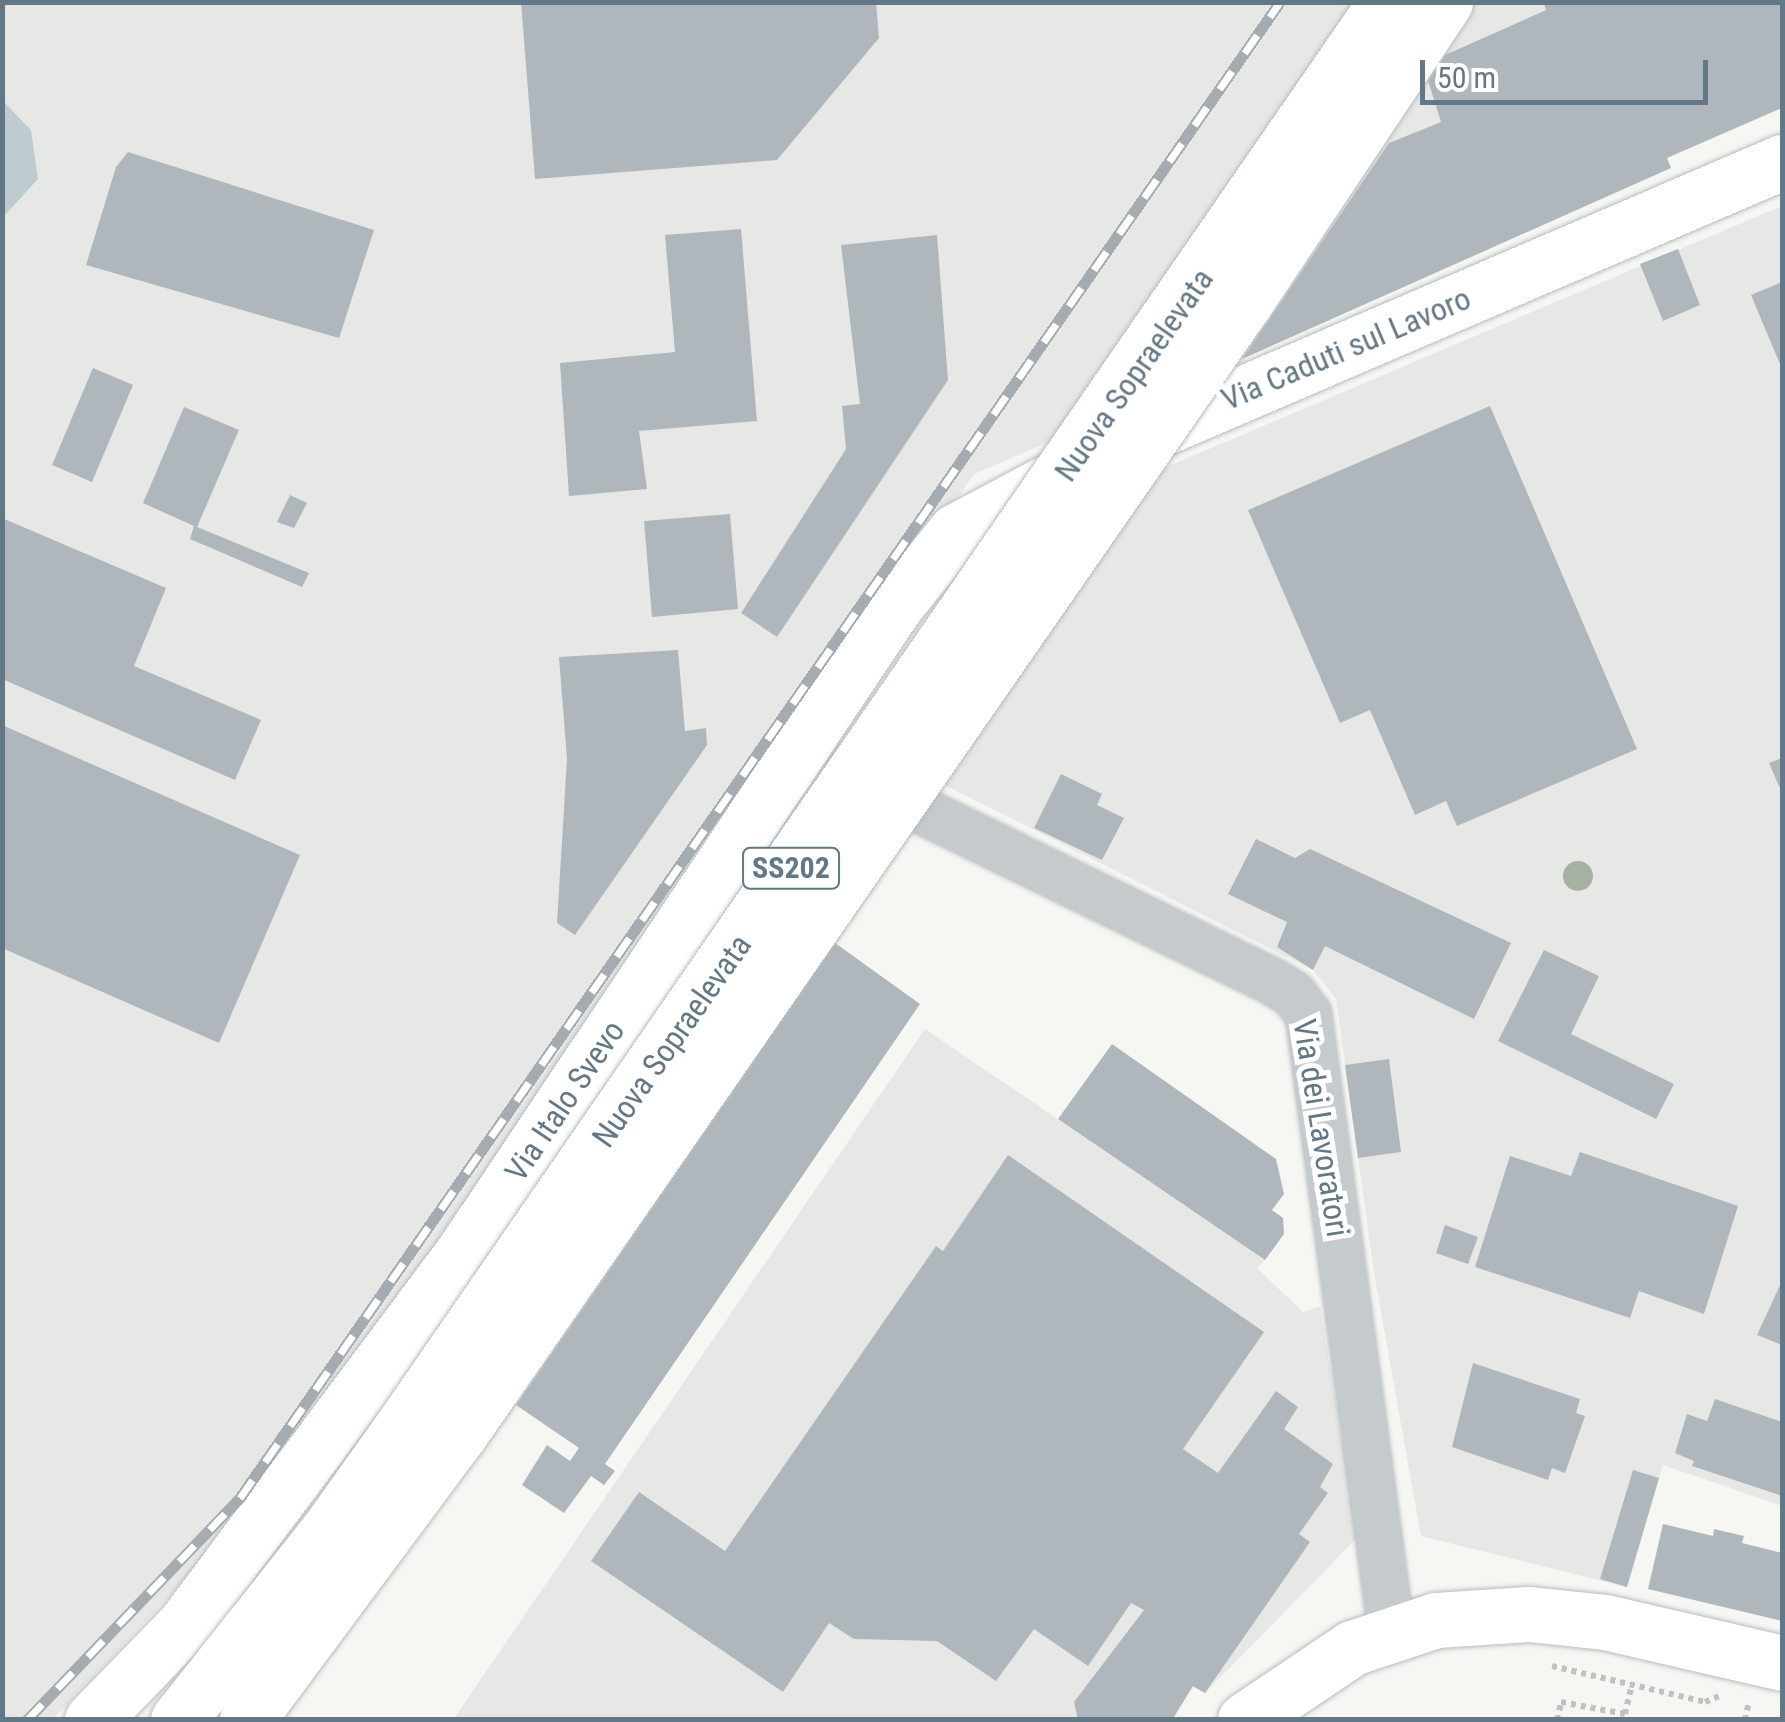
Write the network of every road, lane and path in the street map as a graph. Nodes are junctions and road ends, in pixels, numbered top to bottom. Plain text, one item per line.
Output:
1 (1386, 2) edge
2 (1444, 2) edge
3 (1782, 162) edge
4 (926, 564) joint
5 (800, 751) junction
6 (185, 1624) junction
7 (1390, 1632) junction
8 (1782, 1663) edge
9 (1546, 1665) dead end
10 (1632, 1684) junction
11 (1730, 1691) dead end
12 (92, 1720) edge
13 (128, 1720) edge
14 (178, 1720) edge
15 (246, 1720) edge
16 (1245, 1720) edge
17 (1557, 1720) edge

1 - 14 main road, Nuova Sopraelevata / SS202, bridge
2 - 15 main road, Nuova Sopraelevata / SS202, bridge
3 - 4 main road, Via Caduti sul Lavoro
4 - 5 main road, Via Italo Svevo
5 - 6 main road, Via Italo Svevo
5 - 7 street, Via dei Lavoratori
6 - 12 main road, Via Italo Svevo
6 - 13 main road, Via Italo Svevo
7 - 8 main road
7 - 16 main road
9 - 10 path
10 - 11 path
10 - 17 path

